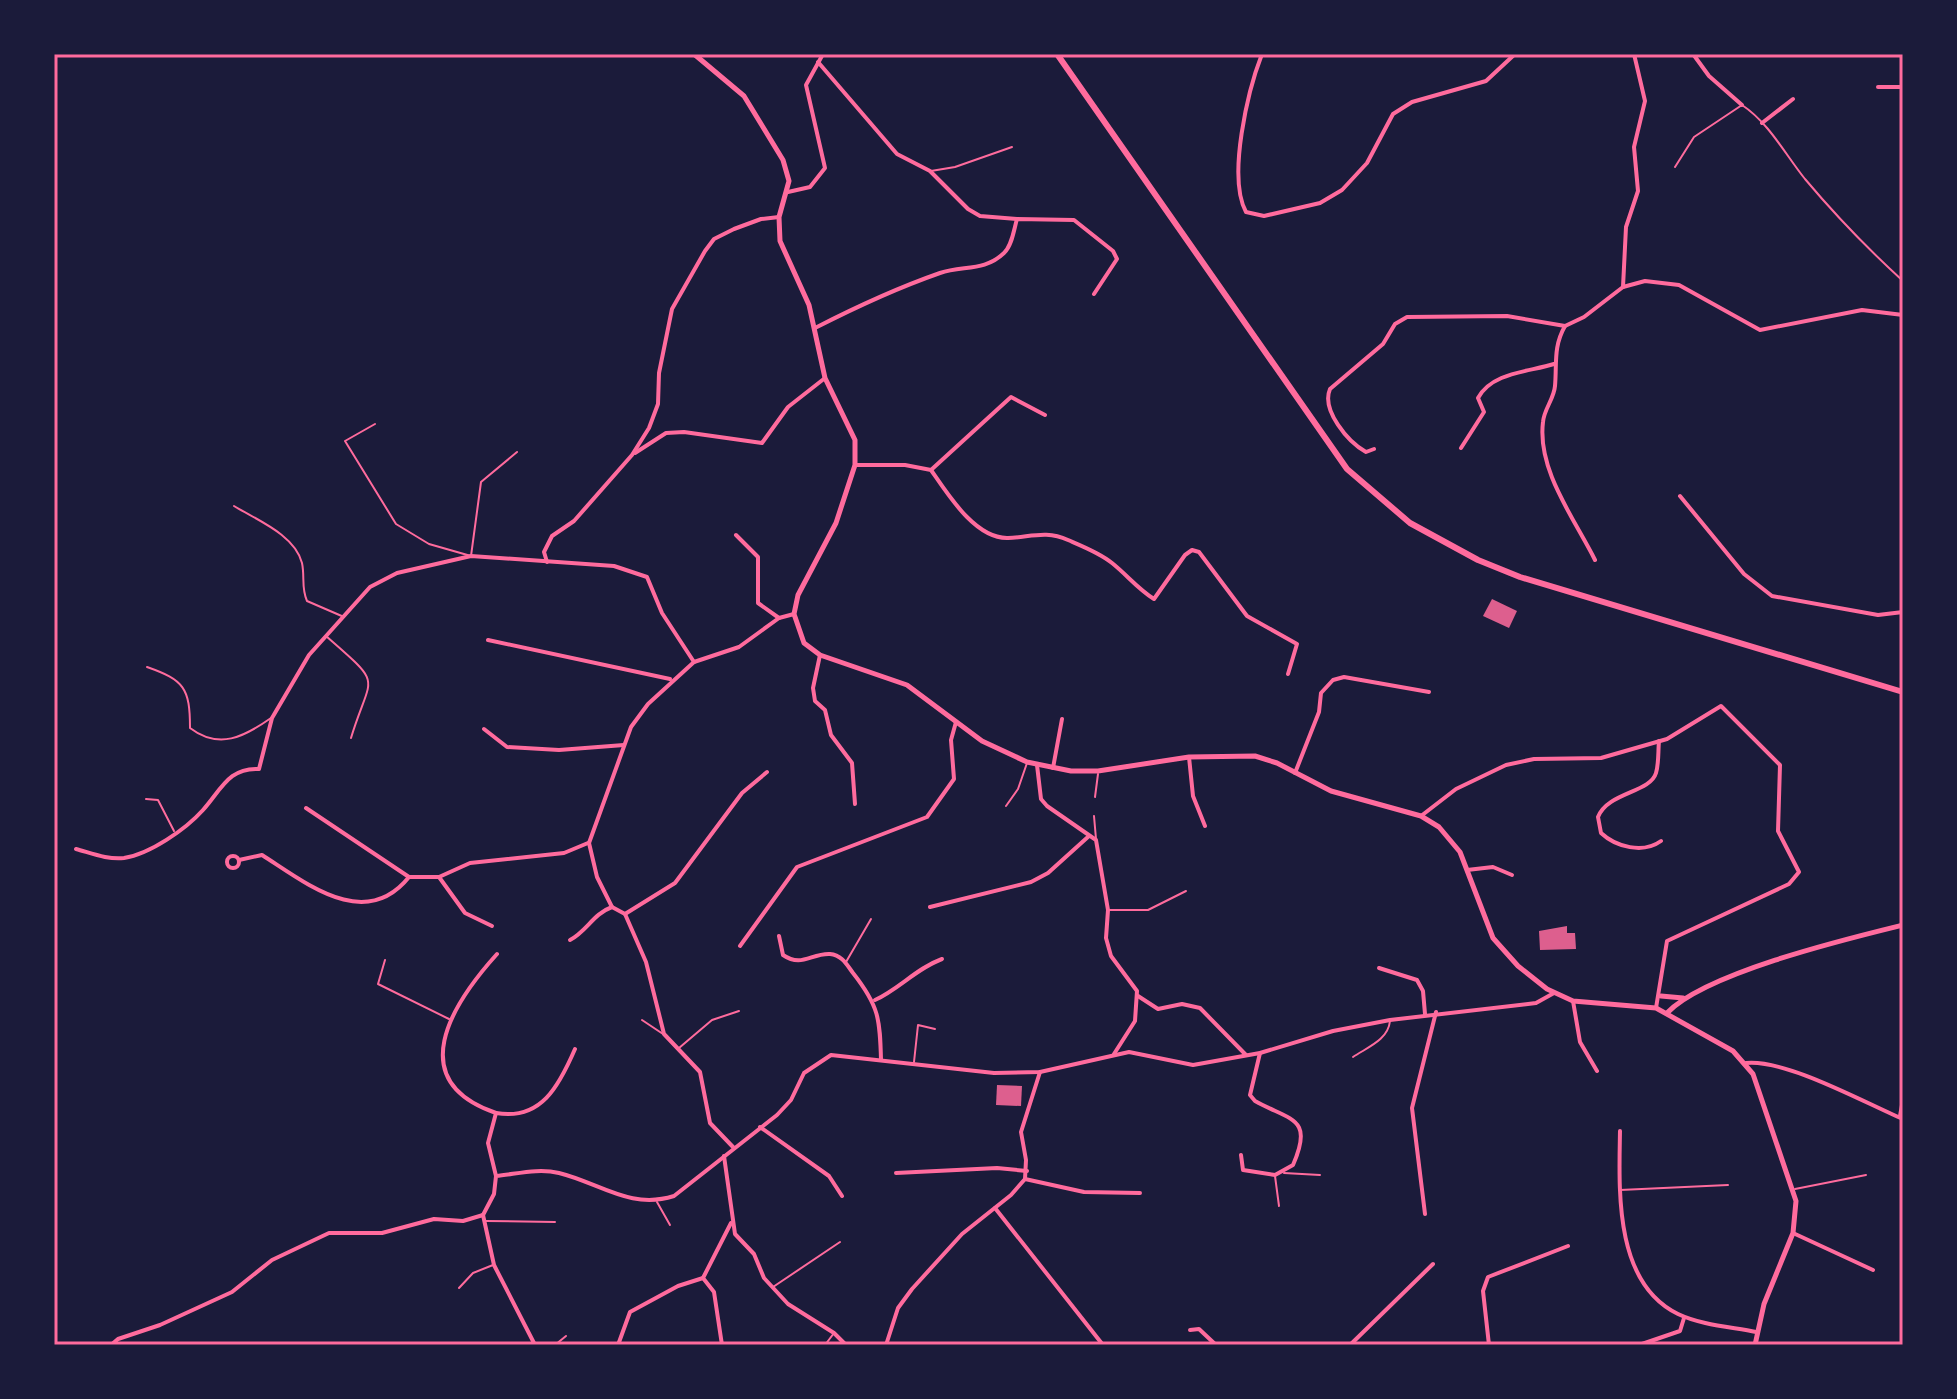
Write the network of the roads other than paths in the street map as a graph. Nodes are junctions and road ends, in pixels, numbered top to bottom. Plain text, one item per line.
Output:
1 (694, 54) edge
2 (823, 54) edge
3 (1057, 54) edge
4 (1262, 54) edge
5 (1515, 54) edge
6 (1634, 54) edge
7 (1693, 54) edge
8 (818, 62) junction
9 (1878, 87) dead end
10 (1903, 87) edge
11 (1793, 99) dead end
12 (1742, 105) junction
13 (1762, 123) junction
14 (1012, 147) dead end
15 (1675, 167) dead end
16 (930, 171) junction
17 (788, 192) junction
18 (779, 217) junction
19 (1017, 219) junction
20 (1903, 281) edge
21 (1623, 287) junction
22 (1094, 294) dead end
23 (1903, 315) edge
24 (1565, 326) junction
25 (812, 329) junction
26 (1554, 364) junction
27 (825, 378) junction
28 (1045, 415) dead end
29 (375, 424) dead end
30 (1461, 448) dead end
31 (1374, 449) dead end
32 (517, 452) dead end
33 (632, 455) junction
34 (855, 465) junction
35 (931, 470) junction
36 (1680, 496) dead end
37 (234, 506) dead end
38 (736, 535) dead end
39 (471, 556) junction
40 (1595, 560) dead end
41 (547, 562) junction
42 (1903, 612) edge
43 (794, 614) junction
44 (345, 617) junction
45 (779, 618) junction
46 (326, 635) junction
47 (488, 640) dead end
48 (820, 655) junction
49 (694, 662) junction
50 (147, 667) dead end
51 (1288, 674) dead end
52 (671, 680) junction
53 (1429, 692) dead end
54 (1903, 692) edge
55 (272, 718) junction
56 (1062, 719) dead end
57 (956, 722) junction
58 (484, 729) dead end
59 (351, 738) dead end
60 (1659, 741) junction
61 (624, 745) junction
62 (1189, 757) junction
63 (1027, 762) junction
64 (1037, 765) junction
65 (1053, 768) junction
66 (1098, 771) junction
67 (767, 772) dead end
68 (1295, 773) junction
69 (1095, 797) dead end
70 (146, 799) dead end
71 (855, 804) dead end
72 (1006, 806) dead end
73 (306, 808) dead end
74 (1094, 816) dead end
75 (1421, 816) junction
76 (1205, 826) dead end
77 (174, 832) junction
78 (1089, 836) junction
79 (1096, 840) junction
80 (1661, 841) dead end
81 (589, 843) junction
82 (76, 849) dead end
83 (239, 860) dead end
84 (1467, 870) junction
85 (1512, 875) dead end
86 (409, 877) junction
87 (439, 877) junction
88 (1186, 891) dead end
89 (612, 907) junction
90 (930, 907) dead end
91 (1108, 910) junction
92 (625, 914) junction
93 (871, 919) dead end
94 (1903, 925) edge
95 (492, 926) dead end
96 (779, 936) dead end
97 (570, 940) dead end
98 (740, 946) dead end
99 (497, 954) dead end
100 (942, 959) dead end
101 (385, 960) dead end
102 (845, 963) junction
103 (1379, 968) dead end
104 (1554, 993) junction
105 (1138, 996) junction
106 (1661, 996) junction
107 (1684, 998) junction
108 (875, 1000) junction
109 (1573, 1001) junction
110 (1656, 1008) junction
111 (739, 1011) dead end
112 (1436, 1012) junction
113 (1667, 1013) junction
114 (1425, 1014) junction
115 (450, 1020) junction
116 (642, 1020) dead end
117 (1390, 1020) junction
118 (935, 1029) dead end
119 (664, 1034) junction
120 (575, 1049) dead end
121 (678, 1049) junction
122 (1260, 1053) junction
123 (1114, 1054) junction
124 (1246, 1056) junction
125 (1353, 1057) dead end
126 (881, 1061) junction
127 (914, 1063) junction
128 (1746, 1063) junction
129 (1597, 1071) dead end
130 (1040, 1072) junction
131 (1903, 1094) edge
132 (496, 1113) junction
133 (1901, 1118) edge
134 (760, 1127) junction
135 (1620, 1131) dead end
136 (733, 1147) junction
137 (1241, 1155) dead end
138 (724, 1156) junction
139 (1027, 1171) junction
140 (896, 1173) dead end
141 (1284, 1173) junction
142 (1275, 1175) junction
143 (1320, 1175) dead end
144 (1866, 1175) dead end
145 (496, 1176) junction
146 (1025, 1179) junction
147 (1728, 1185) dead end
148 (1794, 1189) junction
149 (1619, 1190) junction
150 (1140, 1193) dead end
151 (842, 1196) dead end
152 (656, 1201) junction
153 (1279, 1206) dead end
154 (995, 1208) junction
155 (1425, 1214) dead end
156 (484, 1218) junction
157 (555, 1222) dead end
158 (731, 1223) junction
159 (670, 1225) dead end
160 (1793, 1233) junction
161 (840, 1242) dead end
162 (1568, 1246) dead end
163 (1433, 1264) dead end
164 (494, 1265) junction
165 (1873, 1270) dead end
166 (703, 1278) junction
167 (459, 1288) dead end
168 (772, 1288) junction
169 (1684, 1317) junction
170 (1190, 1330) dead end
171 (1756, 1332) junction
172 (834, 1333) junction
173 (566, 1336) dead end
174 (111, 1345) edge
175 (535, 1345) edge
176 (555, 1345) edge
177 (618, 1345) edge
178 (722, 1345) edge
179 (825, 1345) edge
180 (846, 1345) edge
181 (886, 1345) edge
182 (1103, 1345) edge
183 (1216, 1345) edge
184 (1350, 1345) edge
185 (1489, 1345) edge
186 (1639, 1345) edge
187 (1755, 1345) edge

1 - 17 street
2 - 8 street
3 - 54 main road
4 - 5 street
6 - 21 street
7 - 12 street
8 - 16 street
8 - 17 street
9 - 10 street
11 - 13 street
12 - 13 lane
12 - 15 lane
13 - 20 lane
14 - 16 lane
16 - 19 street
17 - 18 street
18 - 25 street
18 - 33 street
19 - 22 street
19 - 25 street
21 - 23 street
21 - 24 street
24 - 26 street
24 - 31 street
25 - 27 street
26 - 30 street
26 - 40 street
27 - 33 street
27 - 34 street
28 - 35 street
29 - 39 lane
32 - 39 lane
33 - 41 street
34 - 35 street
34 - 43 street
35 - 51 street
36 - 42 street
37 - 44 lane
38 - 45 street
39 - 41 street
39 - 44 street
41 - 49 street
43 - 45 street
43 - 48 street
44 - 46 street
45 - 49 street
46 - 55 street
46 - 59 lane
47 - 52 street
48 - 57 street
48 - 71 street
49 - 52 street
50 - 55 lane
52 - 61 street
53 - 68 street
55 - 77 street
56 - 65 street
57 - 63 street
57 - 98 street
58 - 61 street
60 - 75 street
60 - 80 street
60 - 106 street
61 - 81 street
62 - 66 street
62 - 68 street
62 - 76 street
63 - 64 street
63 - 72 lane
64 - 65 street
64 - 78 street
65 - 66 street
66 - 69 lane
67 - 92 street
68 - 75 street
70 - 77 lane
73 - 86 street
74 - 79 lane
75 - 84 street
77 - 82 street
78 - 79 street
78 - 90 street
79 - 91 street
81 - 87 street
81 - 89 street
83 - 86 street
84 - 85 street
84 - 104 street
86 - 87 street
87 - 95 street
88 - 91 lane
89 - 92 street
89 - 97 street
91 - 105 street
92 - 119 street
93 - 102 lane
94 - 107 street
96 - 102 street
99 - 115 street
100 - 108 street
101 - 115 lane
102 - 108 street
103 - 114 street
104 - 109 street
104 - 112 street
105 - 123 street
105 - 124 street
106 - 107 street
106 - 110 street
107 - 113 street
108 - 126 street
109 - 110 street
109 - 129 street
110 - 113 street
111 - 121 lane
112 - 114 street
112 - 155 street
113 - 128 street
114 - 117 street
115 - 132 street
116 - 119 lane
117 - 122 street
117 - 125 lane
118 - 127 lane
119 - 121 street
120 - 132 street
121 - 136 street
122 - 124 street
122 - 141 street
123 - 124 street
123 - 130 street
126 - 127 street
126 - 134 street
127 - 130 street
128 - 133 street
128 - 148 street
130 - 139 street
131 - 133 lane
132 - 145 street
134 - 136 street
134 - 151 street
135 - 149 street
136 - 138 street
137 - 142 street
138 - 152 street
138 - 158 street
139 - 140 street
139 - 146 street
141 - 142 street
141 - 143 lane
142 - 153 lane
144 - 148 lane
145 - 152 street
145 - 156 street
146 - 150 street
146 - 154 street
147 - 149 lane
148 - 160 street
149 - 169 street
152 - 159 lane
154 - 181 street
154 - 182 street
156 - 157 lane
156 - 164 street
156 - 174 street
158 - 166 street
158 - 168 street
160 - 165 street
160 - 171 street
161 - 168 lane
162 - 185 street
163 - 184 street
164 - 167 lane
164 - 175 street
166 - 177 street
166 - 178 street
168 - 172 street
169 - 171 street
169 - 186 street
170 - 183 street
171 - 187 street
172 - 179 lane
172 - 180 street
173 - 176 lane

